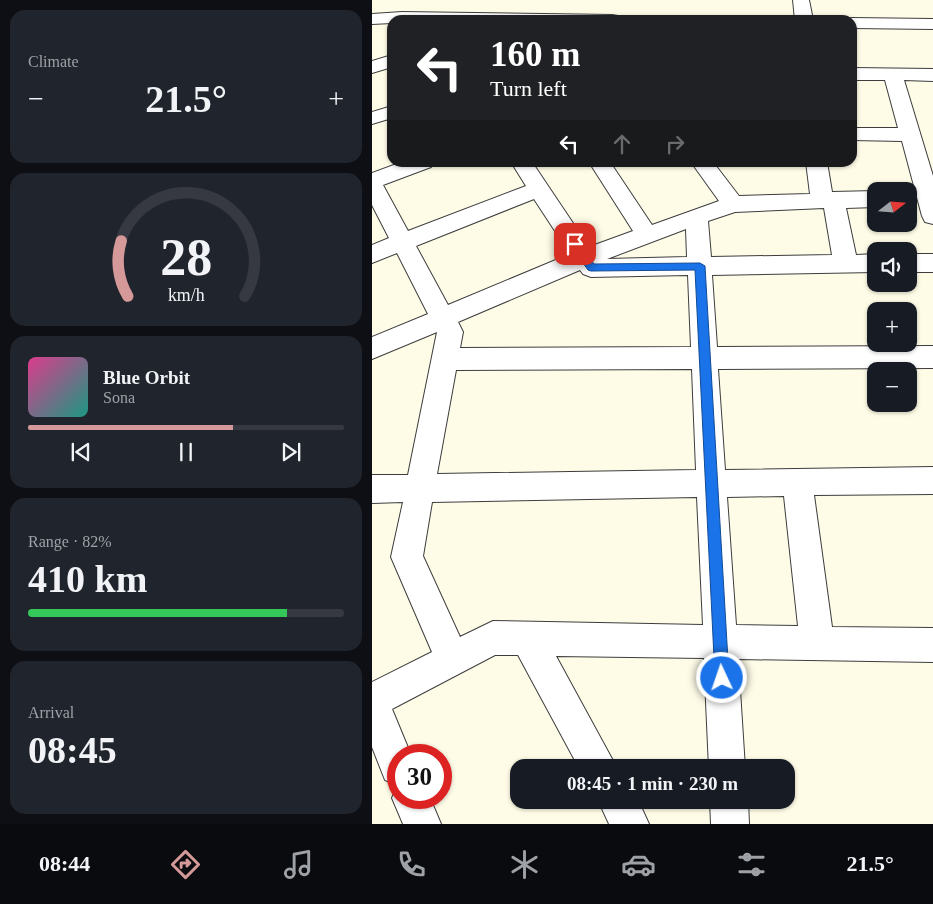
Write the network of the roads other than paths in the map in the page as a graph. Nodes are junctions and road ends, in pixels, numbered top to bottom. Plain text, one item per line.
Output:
1 (584, 0) edge
2 (801, 0) edge
3 (403, 8) edge
4 (508, 15) edge
5 (583, 15) edge
6 (803, 15) edge
7 (372, 19) edge
8 (857, 23) edge
9 (932, 24) edge
10 (387, 62) edge
11 (372, 67) edge
12 (857, 74) edge
13 (893, 74) junction
14 (932, 75) edge
15 (387, 114) edge
16 (372, 118) edge
17 (857, 134) edge
18 (910, 135) junction
19 (411, 167) edge
20 (523, 167) edge
21 (601, 167) edge
22 (705, 167) edge
23 (818, 167) edge
24 (372, 182) edge
25 (538, 189) junction
26 (828, 199) junction
27 (867, 199) edge
28 (733, 204) junction
29 (923, 205) edge
30 (697, 217) junction
31 (646, 235) junction
32 (403, 242) junction
33 (372, 254) edge
34 (584, 258) junction
35 (917, 263) edge
36 (932, 263) edge
37 (846, 264) junction
38 (867, 264) edge
39 (700, 266) junction
40 (443, 318) junction
41 (372, 348) edge
42 (932, 357) edge
43 (704, 358) junction
44 (445, 359) junction
45 (932, 480) edge
46 (797, 482) junction
47 (712, 483) junction
48 (421, 488) junction
49 (372, 489) edge
50 (528, 639) junction
51 (720, 642) junction
52 (817, 643) junction
53 (932, 645) edge
54 (452, 659) junction
55 (372, 702) edge
56 (389, 744) edge
57 (594, 759) edge
58 (726, 759) edge
59 (416, 809) edge
60 (622, 809) edge
61 (729, 809) edge
62 (422, 824) edge
63 (630, 824) edge
64 (730, 824) edge

1 - 5 street
2 - 6 street
3 - 4 street
3 - 7 street
8 - 9 street
10 - 11 street
12 - 13 street
13 - 14 street
13 - 18 street
15 - 16 street
17 - 18 street
18 - 29 street
19 - 24 street
20 - 25 street
21 - 31 street
22 - 28 street
23 - 26 street
24 - 32 street
25 - 32 street
25 - 34 street
26 - 27 street
26 - 28 street
26 - 37 street
28 - 30 street
30 - 31 street
30 - 39 street
31 - 34 street
32 - 33 street
32 - 40 street
34 - 39 street
34 - 40 street
35 - 36 street
37 - 38 street
37 - 39 street
39 - 43 street
40 - 41 street
40 - 44 street
42 - 43 street
43 - 44 street
43 - 47 street
44 - 48 street
45 - 46 street
46 - 47 street
46 - 52 street
47 - 48 street
47 - 51 street
48 - 49 street
48 - 54 street
50 - 51 street
50 - 54 street
50 - 57 street
51 - 52 street
51 - 58 street
52 - 53 street
54 - 55 street
55 - 56 street
59 - 62 street
60 - 63 street
61 - 64 street

